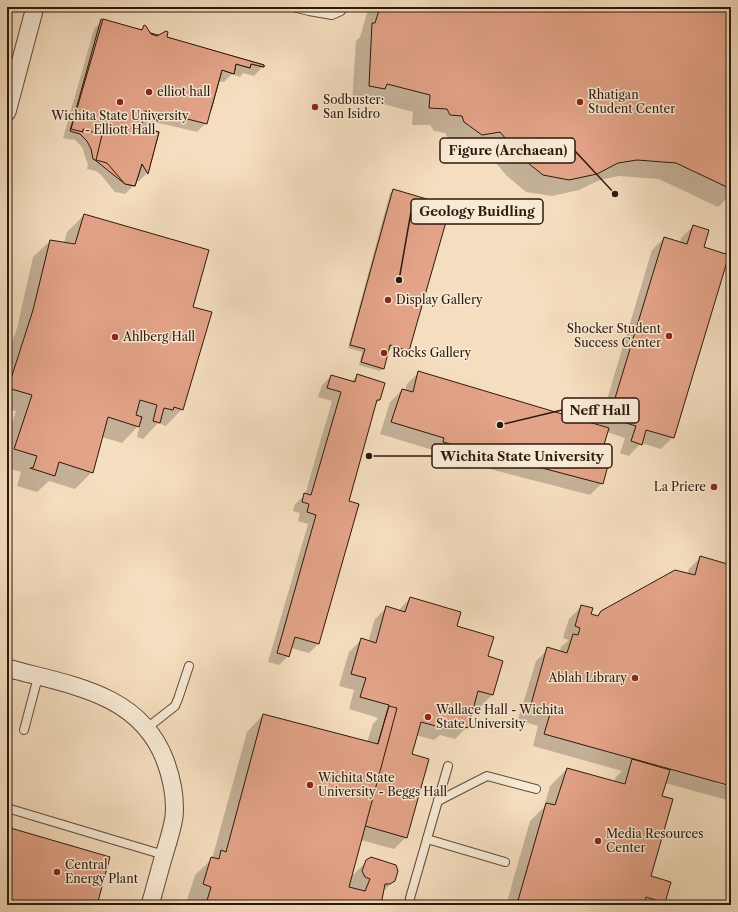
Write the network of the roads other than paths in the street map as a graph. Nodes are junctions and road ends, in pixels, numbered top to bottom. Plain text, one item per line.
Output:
1 (35, 7) edge
2 (293, 7) edge
3 (342, 7) edge
4 (7, 112) edge
5 (189, 666) dead end
6 (7, 668) edge
7 (38, 676) junction
8 (147, 728) junction
9 (24, 730) dead end
10 (448, 766) dead end
11 (536, 789) dead end
12 (438, 801) junction
13 (7, 808) edge
14 (427, 839) junction
15 (164, 855) junction
16 (505, 862) dead end
17 (150, 905) edge
18 (410, 905) edge

1 - 4 street
2 - 3 lane
5 - 8 lane
6 - 7 street
7 - 8 street
7 - 9 lane
8 - 15 street
10 - 12 lane
11 - 12 lane
12 - 14 lane
13 - 15 lane
14 - 16 lane
14 - 18 lane
15 - 17 street

